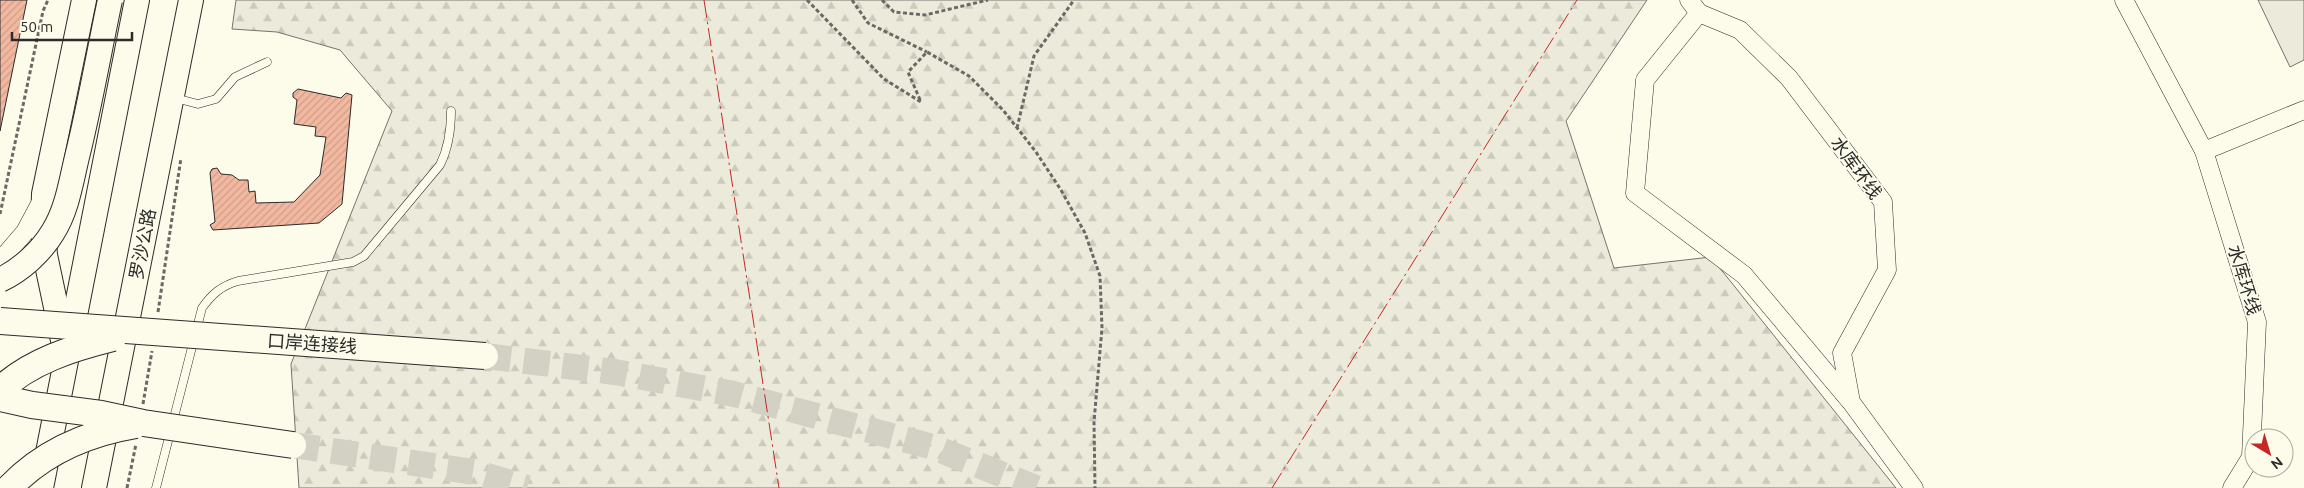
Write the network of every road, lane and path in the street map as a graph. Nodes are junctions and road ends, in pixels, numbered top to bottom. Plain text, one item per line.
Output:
1 (48, 0) edge
2 (84, 0) edge
3 (110, 0) edge
4 (137, 0) edge
5 (191, 0) edge
6 (807, 0) edge
7 (852, 0) edge
8 (882, 0) edge
9 (988, 0) edge
10 (1074, 0) edge
11 (2124, 0) edge
12 (1694, 6) edge
13 (927, 52) junction
14 (267, 62) dead end
15 (173, 98) junction
16 (2304, 110) edge
17 (451, 111) dead end
18 (1017, 128) junction
19 (2204, 151) junction
20 (182, 152) dead end
21 (44, 194) junction
22 (0, 214) edge
23 (0, 261) edge
24 (0, 280) edge
25 (0, 322) edge
26 (149, 334) junction
27 (486, 356) tunnel mouth
28 (65, 365) junction
29 (0, 390) edge
30 (0, 398) edge
31 (1851, 402) junction
32 (141, 422) junction
33 (293, 445) tunnel mouth
34 (9, 488) edge
35 (41, 488) edge
36 (94, 488) edge
37 (127, 488) edge
38 (156, 488) edge
39 (1095, 488) edge
40 (1914, 488) edge
41 (2232, 488) edge

1 - 22 path
2 - 21 highway
3 - 24 highway, bridge
4 - 28 highway
5 - 15 highway, 罗沙公路
6 - 13 path
7 - 13 path
8 - 9 path
10 - 18 path
11 - 19 street, 水库环线
12 - 31 street, 水库环线
12 - 31 street
13 - 18 path
14 - 15 lane
15 - 36 highway, 罗沙公路
16 - 19 street
17 - 38 lane
18 - 39 path
19 - 41 street, 水库环线
20 - 26 path
21 - 23 street
21 - 28 highway
25 - 26 highway, 口岸连接线, bridge
26 - 27 highway, 口岸连接线, bridge
26 - 29 highway, bridge
26 - 32 path
28 - 35 highway
30 - 32 highway, bridge
31 - 40 street, 水库环线
32 - 33 highway, bridge
32 - 34 highway, bridge
32 - 37 path

